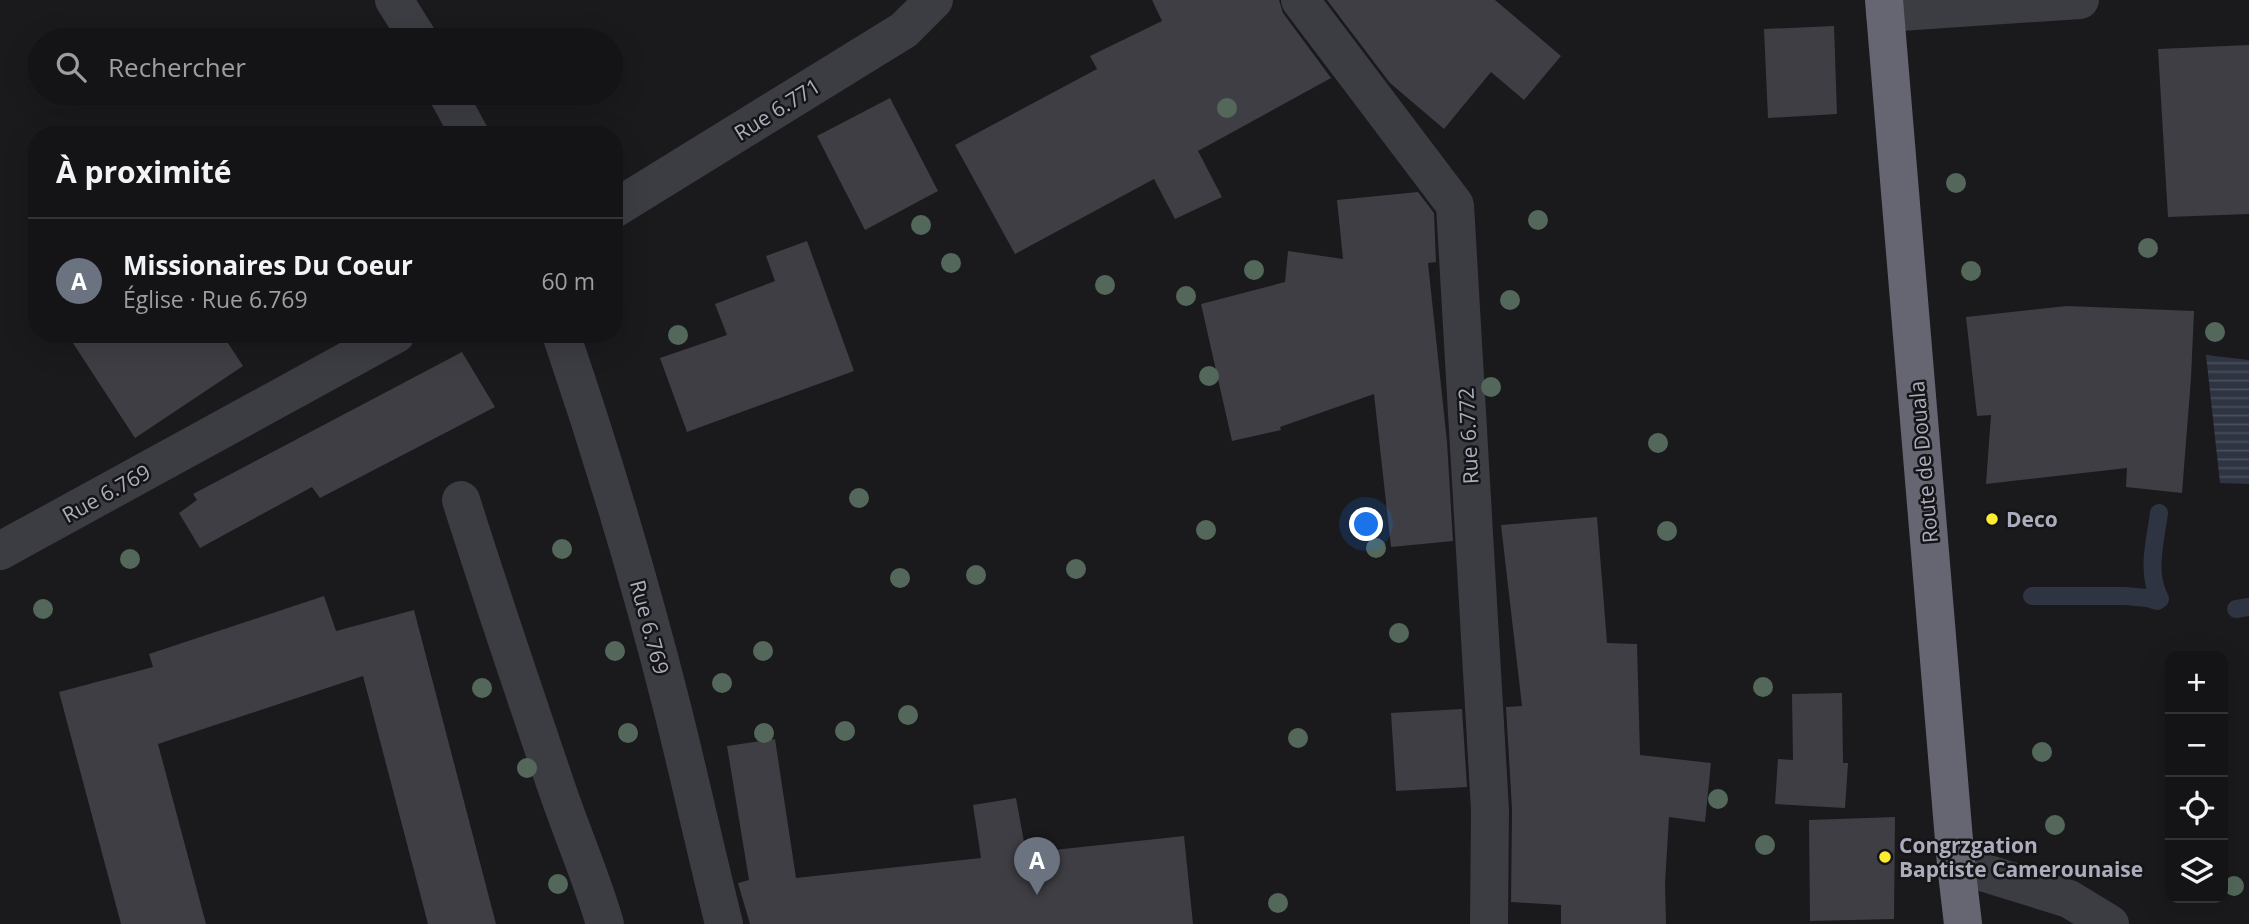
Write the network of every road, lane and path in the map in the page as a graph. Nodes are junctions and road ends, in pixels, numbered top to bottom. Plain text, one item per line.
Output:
1 (394, 0) edge
2 (934, 0) edge
3 (1300, 0) edge
4 (2080, 0) edge
5 (1885, 6) edge
6 (412, 28) edge
7 (454, 105) edge
8 (465, 126) edge
9 (623, 203) edge
10 (380, 343) edge
11 (564, 343) edge
12 (461, 500) dead end
13 (0, 551) edge
14 (1956, 864) junction
15 (605, 924) edge
16 (724, 924) edge
17 (1489, 924) edge
18 (1962, 924) edge
19 (2110, 924) edge

1 - 6 street
2 - 9 street, Rue 6.771
3 - 17 street, Rue 6.772
4 - 5 street
5 - 14 highway, Route de Douala
7 - 8 street
10 - 13 street, Rue 6.769
11 - 16 street, Rue 6.769
12 - 15 street
14 - 18 highway, Route de Douala
14 - 19 street

